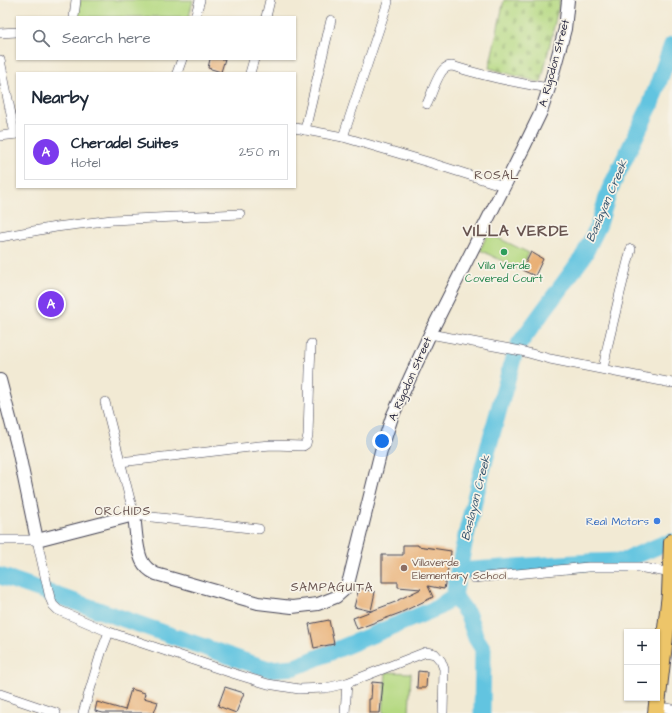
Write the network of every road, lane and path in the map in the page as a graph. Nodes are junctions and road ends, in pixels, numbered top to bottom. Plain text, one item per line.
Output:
1 (76, 0) edge
2 (200, 0) edge
3 (270, 0) edge
4 (568, 0) edge
5 (388, 2) dead end
6 (74, 16) edge
7 (195, 16) edge
8 (266, 16) edge
9 (331, 20) dead end
10 (16, 32) edge
11 (0, 33) edge
12 (0, 60) edge
13 (182, 60) edge
14 (254, 60) edge
15 (177, 72) edge
16 (250, 72) edge
17 (549, 88) junction
18 (427, 104) dead end
19 (296, 128) edge
20 (305, 130) junction
21 (16, 134) edge
22 (0, 136) edge
23 (343, 137) junction
24 (504, 186) junction
25 (240, 214) dead end
26 (0, 237) edge
27 (631, 249) dead end
28 (430, 334) junction
29 (311, 344) dead end
30 (603, 369) junction
31 (0, 380) edge
32 (672, 383) edge
33 (105, 402) dead end
34 (120, 462) junction
35 (134, 515) junction
36 (259, 529) dead end
37 (0, 540) edge
38 (36, 540) junction
39 (672, 548) edge
40 (671, 572) edge
41 (474, 578) dead end
42 (109, 632) junction
43 (672, 658) edge
44 (347, 683) junction
45 (0, 694) edge
46 (665, 711) edge
47 (56, 713) edge
48 (83, 713) edge
49 (345, 713) edge
50 (443, 713) edge

1 - 6 street
2 - 7 street
3 - 8 street
4 - 17 street, A. Rigodon Street
5 - 23 street
9 - 20 street
10 - 11 street
12 - 21 street
13 - 15 street
14 - 16 street
17 - 18 street
17 - 24 street, A. Rigodon Street
19 - 20 street
20 - 23 street
21 - 22 street
23 - 24 street
24 - 28 street, A. Rigodon Street
25 - 26 street
27 - 30 street
28 - 30 street
28 - 35 street, A. Rigodon Street
29 - 34 street
30 - 32 street
31 - 38 street
33 - 34 street
34 - 35 street
35 - 36 street
35 - 38 street
37 - 38 street
38 - 42 street
39 - 40 highway
40 - 41 street
40 - 46 highway
42 - 44 street
42 - 48 street
43 - 46 highway
44 - 49 street
44 - 50 street
45 - 47 street

